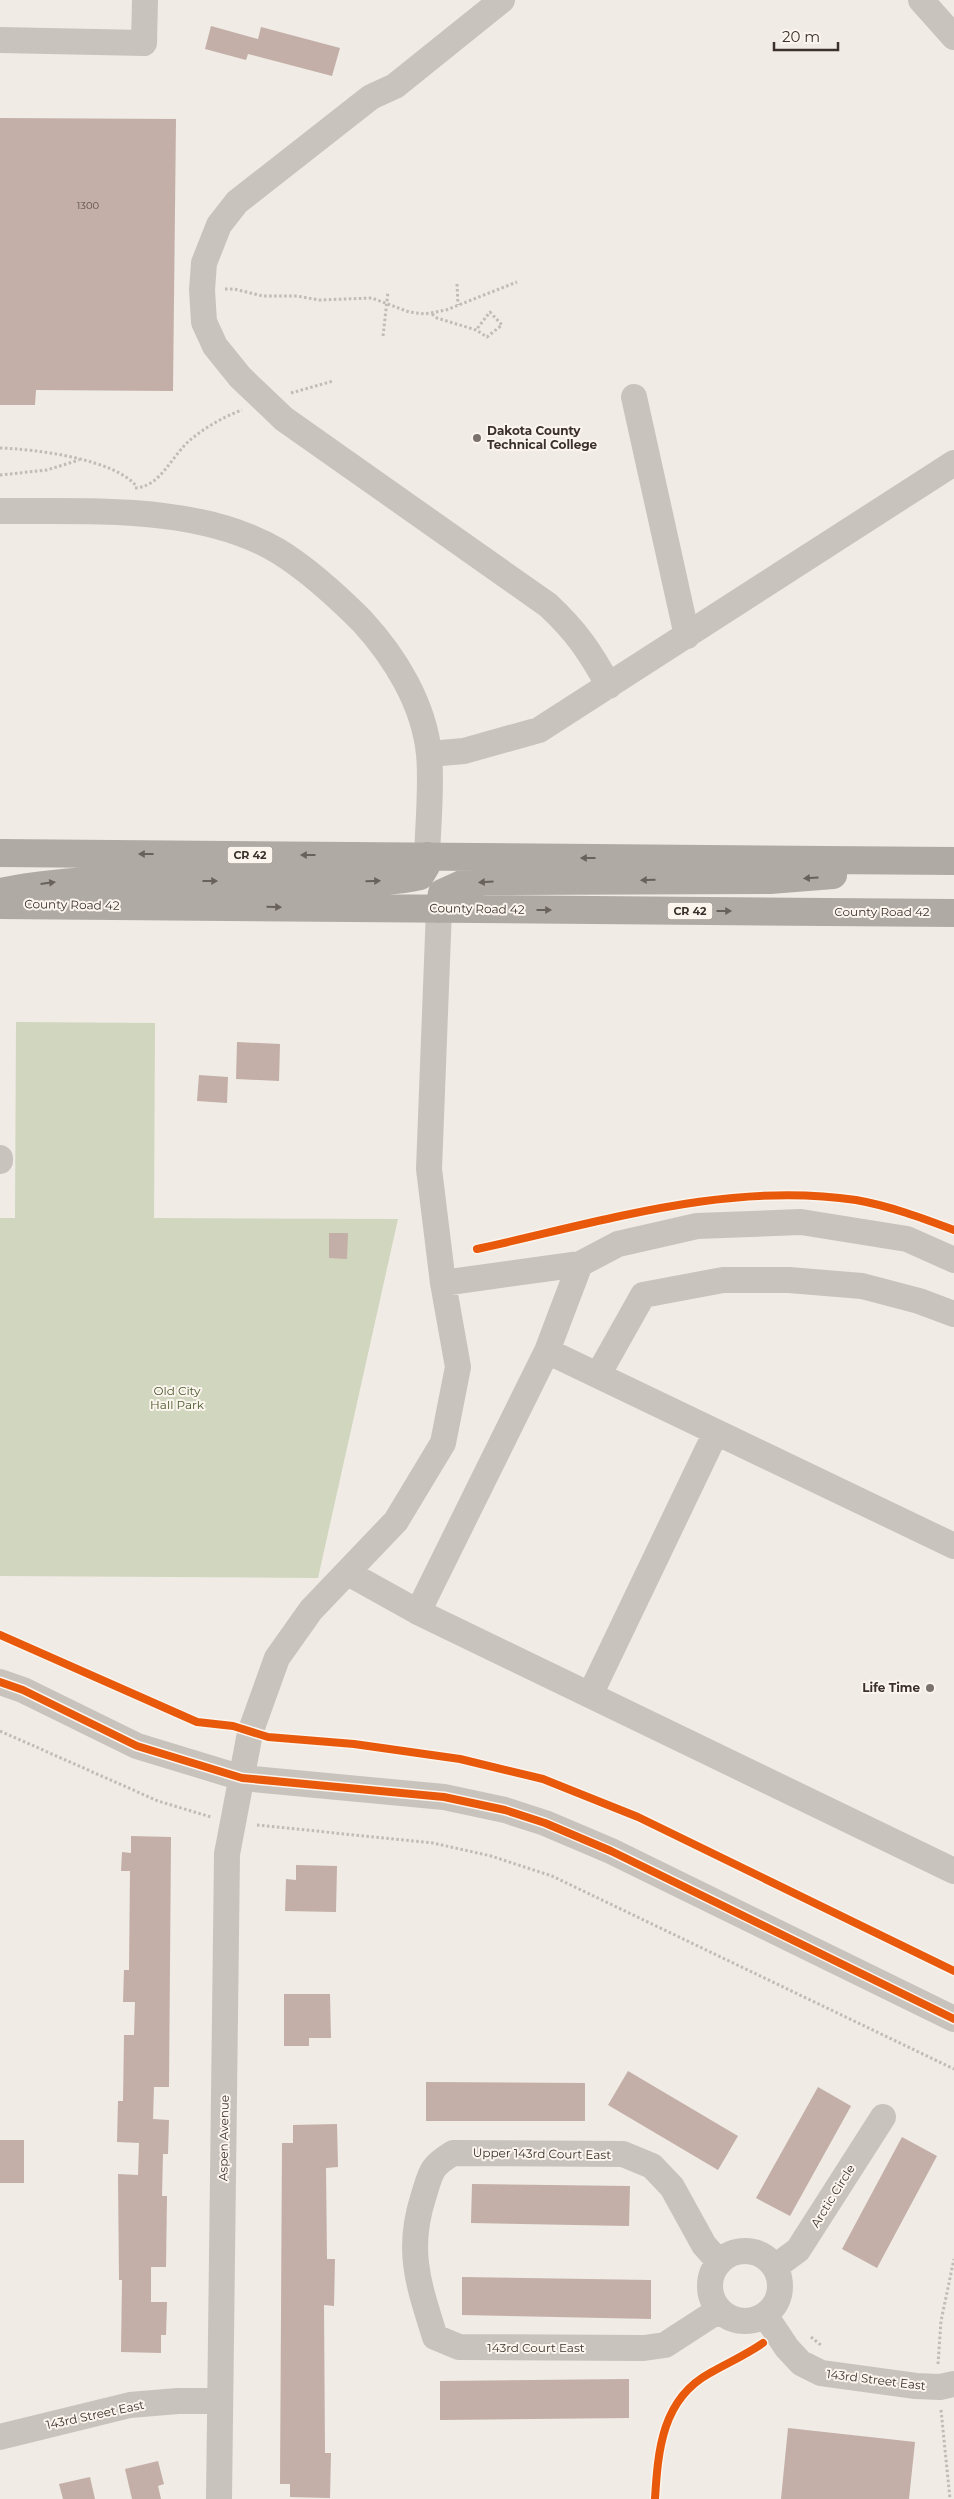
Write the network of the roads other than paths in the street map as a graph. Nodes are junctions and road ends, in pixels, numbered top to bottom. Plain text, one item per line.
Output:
1 (145, 0) edge
2 (502, 0) edge
3 (921, 0) edge
4 (954, 37) edge
5 (0, 40) edge
6 (634, 397) dead end
7 (954, 463) edge
8 (0, 511) edge
9 (687, 636) junction
10 (608, 686) junction
11 (429, 754) junction
12 (0, 853) edge
13 (427, 856) junction
14 (893, 860) junction
15 (954, 861) edge
16 (0, 892) edge
17 (0, 905) edge
18 (439, 909) junction
19 (954, 913) edge
20 (954, 1260) edge
21 (580, 1264) junction
22 (443, 1283) junction
23 (954, 1314) edge
24 (547, 1351) junction
25 (598, 1376) junction
26 (716, 1432) junction
27 (954, 1546) edge
28 (348, 1573) junction
29 (418, 1612) junction
30 (0, 1682) edge
31 (590, 1695) junction
32 (242, 1778) junction
33 (954, 1871) edge
34 (954, 2019) edge
35 (883, 2117) dead end
36 (413, 2250) joint
37 (719, 2262) junction
38 (775, 2266) junction
39 (719, 2310) junction
40 (765, 2315) junction
41 (954, 2384) edge
42 (220, 2401) junction
43 (0, 2437) edge
44 (220, 2499) edge

1 - 5 street
2 - 10 street
3 - 4 street
6 - 9 street
7 - 9 street
8 - 11 street
9 - 10 street
10 - 11 street
11 - 13 street
13 -> 12 highway, CR 42
14 -> 13 highway, CR 42
16 -> 13 highway
14 - 15 highway, CR 42
14 -> 18 highway
17 -> 18 highway, County Road 42 / CR 42
18 -> 19 highway, County Road 42 / CR 42
18 - 22 street, Aspen Avenue
20 - 21 street
21 - 22 street
21 - 24 street
22 - 28 street, Aspen Avenue
23 - 25 street
24 - 25 street
24 - 29 street
25 - 26 street
26 - 27 street
26 - 31 street
28 - 29 street
28 - 32 street, Aspen Avenue
29 - 31 street
30 - 32 street
31 - 33 street
32 - 34 street
32 - 42 street, Aspen Avenue
35 - 38 street, Arctic Circle
36 - 37 street, Upper 143rd Court East
36 - 39 street, 143rd Court East
37 - 38 street
37 - 39 street
38 - 40 street
39 - 40 street
40 - 41 street, 143rd Street East
42 - 43 street, 143rd Street East
42 - 44 street, Aspen Avenue

